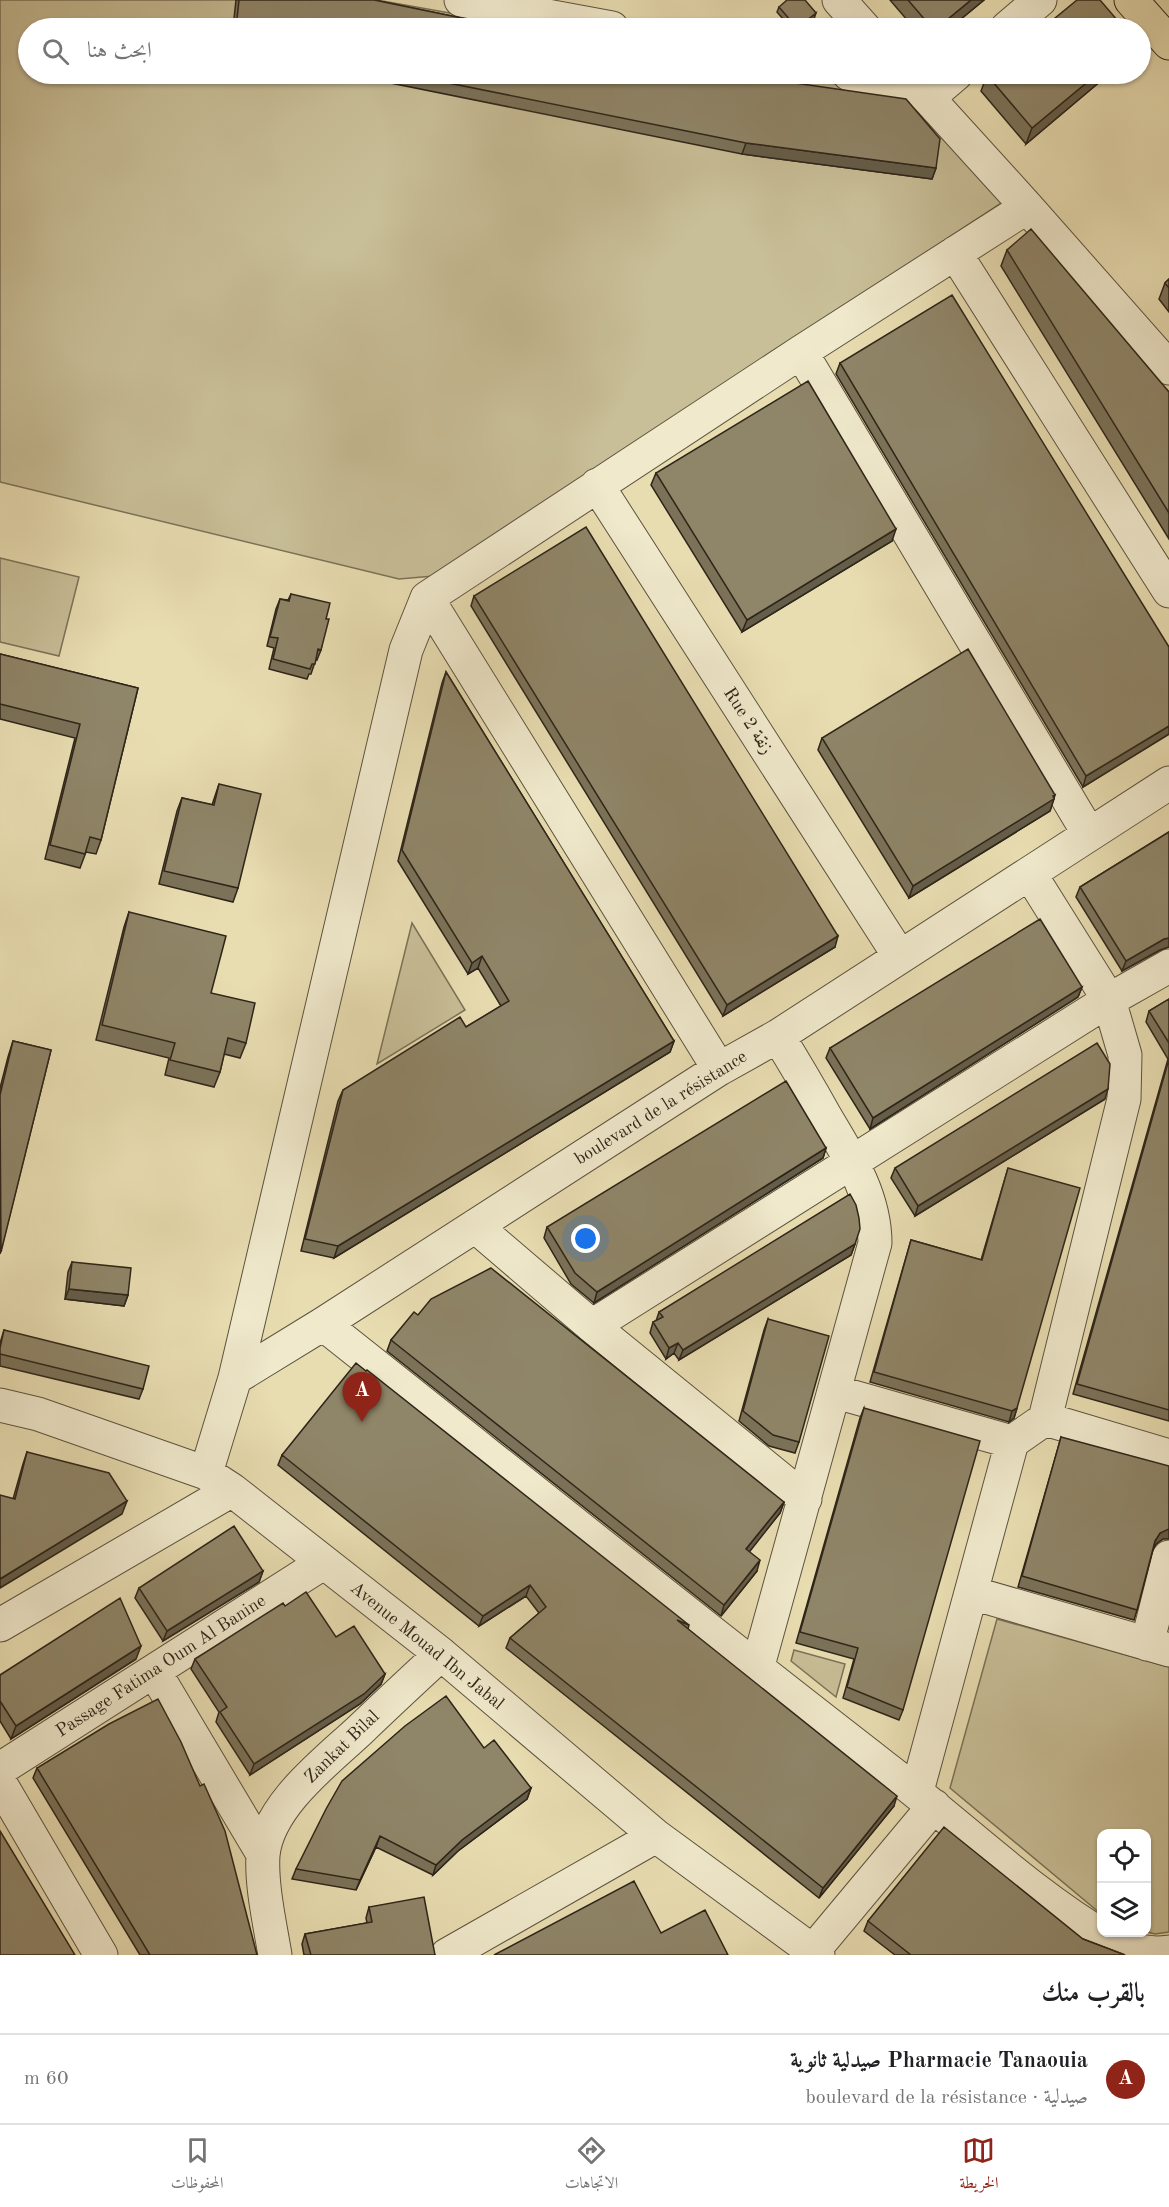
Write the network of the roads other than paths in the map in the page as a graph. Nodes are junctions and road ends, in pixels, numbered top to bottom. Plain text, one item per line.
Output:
1 (461, 0) edge
2 (839, 0) edge
3 (1040, 0) edge
4 (1131, 0) edge
5 (558, 18) edge
6 (855, 18) edge
7 (1019, 18) edge
8 (1147, 18) edge
9 (1151, 23) edge
10 (1169, 43) edge
11 (915, 86) edge
12 (1027, 207) junction
13 (956, 253) junction
14 (801, 352) junction
15 (1169, 368) edge
16 (597, 485) junction
17 (1169, 591) edge
18 (427, 598) junction
19 (1169, 783) edge
20 (1089, 834) junction
21 (1030, 874) junction
22 (900, 957) junction
23 (1169, 966) edge
24 (1108, 1000) junction
25 (778, 1036) junction
26 (719, 1069) junction
27 (852, 1162) junction
28 (475, 1226) junction
29 (323, 1324) junction
30 (592, 1326) junction
31 (235, 1378) junction
32 (836, 1392) junction
33 (0, 1405) edge
34 (1045, 1419) junction
35 (1012, 1442) junction
36 (1169, 1456) edge
37 (219, 1482) junction
38 (805, 1499) junction
39 (1169, 1557) edge
40 (323, 1563) junction
41 (972, 1593) junction
42 (0, 1625) edge
43 (1158, 1647) edge
44 (441, 1654) junction
45 (757, 1669) junction
46 (154, 1671) junction
47 (0, 1769) edge
48 (0, 1783) edge
49 (926, 1799) junction
50 (656, 1836) junction
51 (263, 1854) junction
52 (1169, 1952) edge
53 (812, 1954) edge
54 (101, 1955) edge
55 (276, 1955) edge
56 (447, 1955) edge
57 (1151, 1955) edge

1 - 5 street
2 - 6 street
3 - 7 street
4 - 8 main road
9 - 10 main road
11 - 12 street
12 - 13 street
12 - 15 street
13 - 14 street
13 - 17 street
14 - 16 street
14 - 20 street
16 - 18 street
16 - 22 street, Rue 2 زنقة
18 - 26 street
18 - 31 street
19 - 20 street, boulevard de la résistance
20 - 21 street, boulevard de la résistance
21 - 22 street, boulevard de la résistance
21 - 24 street
22 - 25 street, boulevard de la résistance
23 - 24 street
24 - 27 street
24 - 34 street
25 - 26 street, boulevard de la résistance
25 - 27 street
26 - 28 street, boulevard de la résistance
27 - 30 street
27 - 32 street
28 - 29 street, boulevard de la résistance
28 - 30 street
29 - 31 street, boulevard de la résistance
29 - 45 street
30 - 38 street
31 - 37 street
32 - 35 street
32 - 38 street
33 - 37 street, Avenue Mouad Ibn Jabal
34 - 35 street
34 - 36 street
35 - 41 street
37 - 40 street, Avenue Mouad Ibn Jabal
37 - 42 street
38 - 45 street
39 - 43 street
40 - 44 street, Avenue Mouad Ibn Jabal
40 - 46 street, Passage Fatima Oum Al Banine
41 - 43 street
41 - 49 street
44 - 50 street, Avenue Mouad Ibn Jabal
44 - 51 street, Zankat Bilal
45 - 49 street
46 - 47 street, Passage Fatima Oum Al Banine
46 - 51 street, Zankat Bilal
48 - 54 street
49 - 53 street
49 - 57 street
50 - 53 street, Avenue Mouad Ibn Jabal
50 - 56 street
51 - 55 street, Zankat Bilal
52 - 57 street

